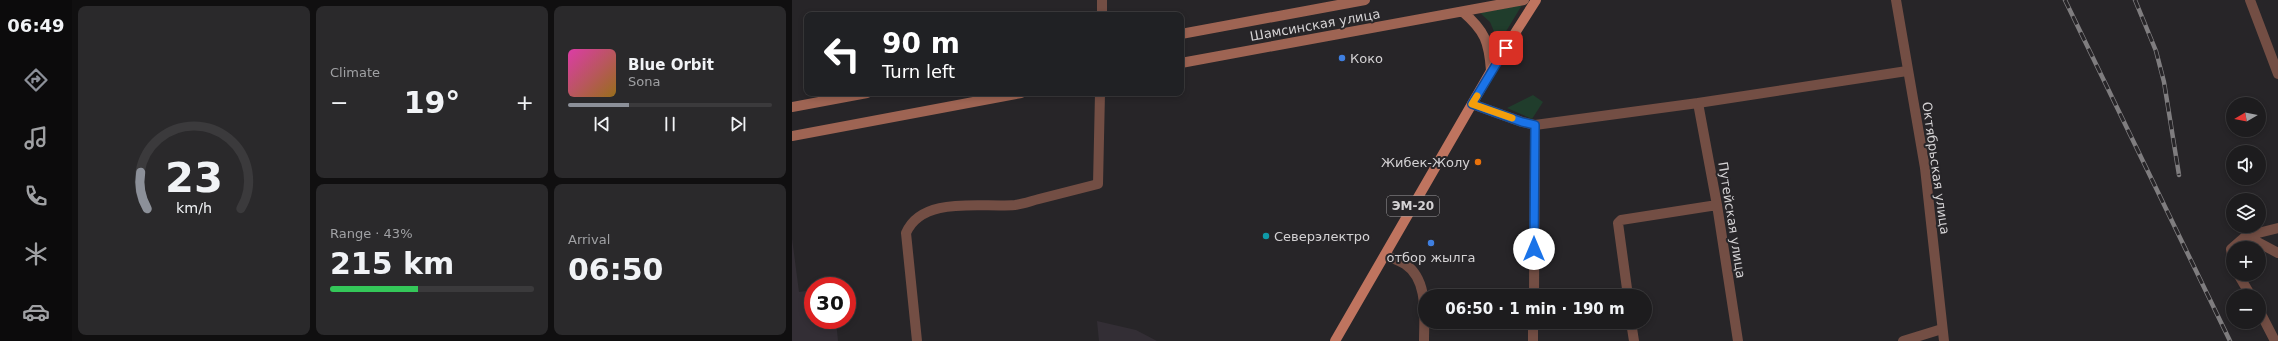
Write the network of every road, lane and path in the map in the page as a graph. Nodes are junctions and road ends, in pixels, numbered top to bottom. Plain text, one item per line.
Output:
1 (1102, 0) edge
2 (1365, 0) edge
3 (1524, 0) edge
4 (1536, 0) edge
5 (1896, 0) edge
6 (2250, 0) edge
7 (1102, 12) edge
8 (1463, 12) junction
9 (1184, 33) edge
10 (1184, 62) edge
11 (1491, 71) junction
12 (1907, 71) junction
13 (2278, 74) edge
14 (851, 96) edge
15 (1005, 96) edge
16 (1100, 96) edge
17 (1698, 103) junction
18 (1472, 104) junction
19 (792, 107) edge
20 (1535, 125) junction
21 (792, 136) edge
22 (1717, 205) junction
23 (2278, 228) edge
24 (2246, 236) junction
25 (2240, 241) edge
26 (2278, 253) edge
27 (1385, 255) junction
28 (1534, 289) edge
29 (1627, 289) edge
30 (2266, 324) edge
31 (1533, 329) edge
32 (1632, 329) edge
33 (1942, 329) junction
34 (917, 341) edge
35 (1335, 341) edge
36 (1424, 341) edge
37 (1533, 341) edge
38 (1634, 341) edge
39 (1738, 341) edge
40 (1903, 341) edge
41 (1944, 341) edge
42 (2275, 341) edge

1 - 7 street
2 - 9 main road, Шамсинская улица
3 - 8 main road, Шамсинская улица
4 - 11 main road, ЭМ-20
5 - 12 street, Октябрьская улица
6 - 13 street
8 - 10 main road, Шамсинская улица
8 - 11 main road
11 - 18 main road, ЭМ-20
12 - 17 street
12 - 33 street, Октябрьская улица
14 - 19 main road
15 - 21 main road
16 - 34 street
17 - 20 street
17 - 22 street, Путейская улица
18 - 20 street
18 - 27 main road, ЭМ-20
20 - 28 street
22 - 29 street
22 - 39 street, Путейская улица
23 - 24 street
24 - 25 street
24 - 26 street
27 - 35 main road, ЭМ-20
27 - 36 street
30 - 42 street
31 - 37 street
32 - 38 street
33 - 40 street
33 - 41 street, Октябрьская улица

